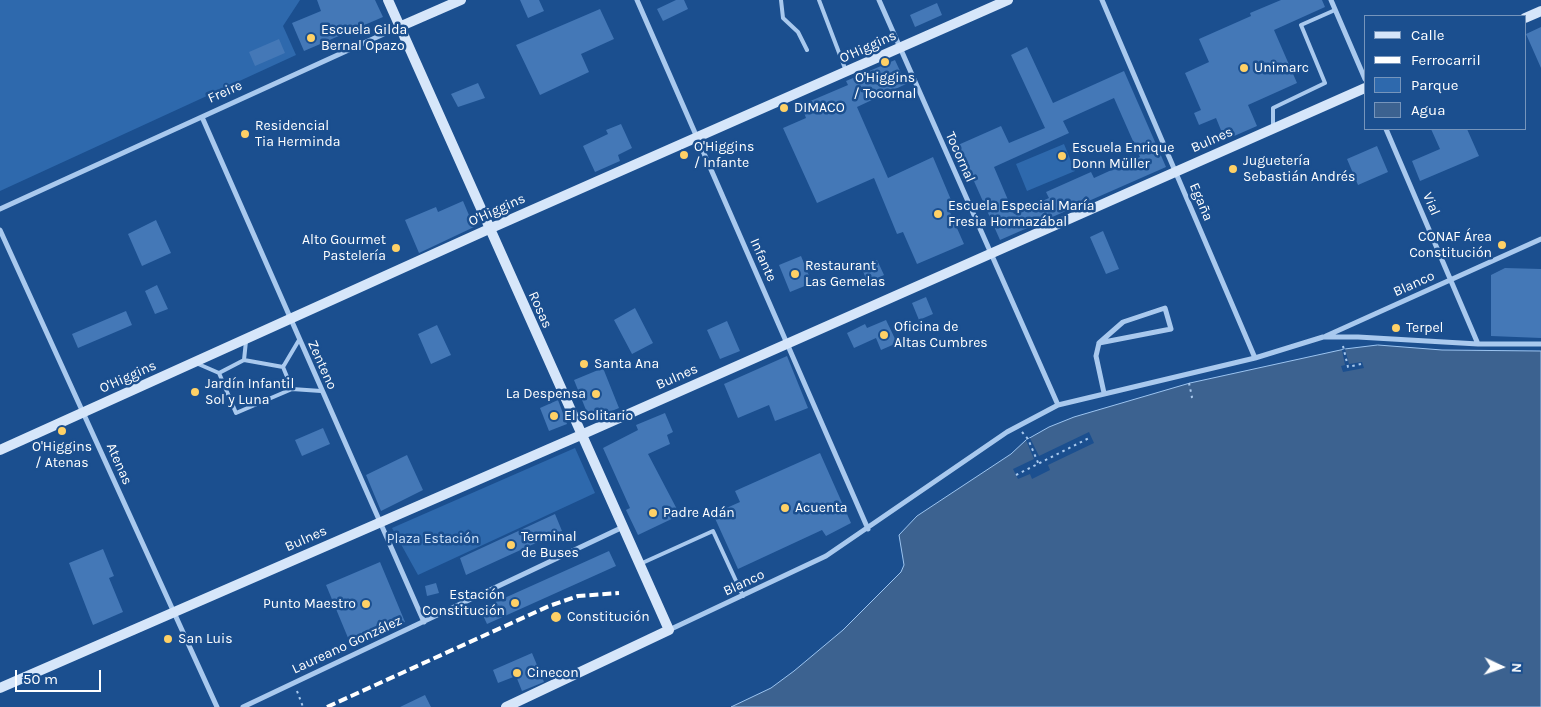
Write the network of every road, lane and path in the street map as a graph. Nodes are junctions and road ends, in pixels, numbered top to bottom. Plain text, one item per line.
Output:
1 (388, 0) edge
2 (461, 0) edge
3 (637, 0) edge
4 (781, 0) edge
5 (820, 0) edge
6 (879, 0) edge
7 (1008, 0) edge
8 (1102, 0) edge
9 (1331, 0) edge
10 (1335, 10) junction
11 (1541, 11) edge
12 (1526, 18) edge
13 (399, 27) junction
14 (900, 48) junction
15 (807, 50) dead end
16 (846, 71) junction
17 (1364, 77) edge
18 (1364, 88) edge
19 (202, 117) junction
20 (1273, 128) junction
21 (1386, 130) edge
22 (697, 137) junction
23 (1175, 171) junction
24 (0, 209) edge
25 (489, 229) junction
26 (0, 230) edge
27 (1541, 239) edge
28 (990, 253) junction
29 (1451, 280) junction
30 (290, 319) junction
31 (1341, 336) junction
32 (1323, 337) junction
33 (246, 339) junction
34 (299, 340) junction
35 (787, 343) junction
36 (1099, 343) junction
37 (1478, 344) junction
38 (1541, 344) edge
39 (1255, 358) junction
40 (244, 360) junction
41 (194, 362) junction
42 (1361, 364) dead end
43 (283, 367) junction
44 (1348, 367) junction
45 (1343, 368) dead end
46 (219, 373) junction
47 (1186, 373) junction
48 (292, 389) junction
49 (322, 391) junction
50 (1104, 393) junction
51 (1196, 396) dead end
52 (1058, 406) junction
53 (83, 412) junction
54 (1017, 426) junction
55 (581, 435) junction
56 (1091, 437) dead end
57 (0, 450) edge
58 (1038, 465) junction
59 (1016, 475) dead end
60 (379, 523) junction
61 (623, 527) junction
62 (868, 529) junction
63 (640, 564) junction
64 (743, 596) junction
65 (174, 612) junction
66 (424, 622) junction
67 (669, 630) junction
68 (294, 683) junction
69 (0, 688) edge
70 (217, 707) edge
71 (243, 707) edge
72 (303, 707) edge
73 (506, 707) edge

1 - 13 street, Rosas
2 - 13 street, Freire
3 - 22 street, Infante
4 - 15 lane
5 - 16 lane
6 - 14 street, Tocornal
7 - 14 street, O'Higgins
8 - 23 street, Egaña
9 - 10 street
10 - 17 street
10 - 20 lane
11 - 12 street
13 - 19 street, Freire
13 - 25 street, Rosas
14 - 16 street, O'Higgins
14 - 28 street, Tocornal
16 - 22 street, O'Higgins
18 - 20 street, Bulnes
19 - 24 street, Freire
19 - 30 street, Zenteno
20 - 23 street, Bulnes
21 - 29 street, Vial
22 - 25 street, O'Higgins
22 - 35 street, Infante
23 - 28 street, Bulnes
23 - 39 street, Egaña
25 - 30 street, O'Higgins
25 - 55 street, Rosas
26 - 53 street, Atenas
27 - 29 street, Blanco
28 - 35 street, Bulnes
28 - 52 street, Tocornal
29 - 32 street, Blanco
29 - 37 street, Vial
30 - 33 street, O'Higgins
30 - 34 street, Zenteno
31 - 32 street
31 - 37 street
31 - 44 path
32 - 39 street, Blanco
33 - 40 lane
33 - 41 street, O'Higgins
34 - 43 lane
34 - 49 street, Zenteno
35 - 55 street, Bulnes
35 - 62 street, Infante
36 - 36 street
36 - 50 street
37 - 38 street
39 - 47 street, Blanco
40 - 43 lane
40 - 46 lane
41 - 46 lane
41 - 53 street, O'Higgins
42 - 44 path
43 - 48 lane
44 - 45 path
46 - 48 lane
47 - 50 street, Blanco
47 - 51 path
48 - 49 lane
49 - 60 street, Zenteno
50 - 52 street, Blanco
52 - 54 street, Blanco
53 - 57 street, O'Higgins
53 - 65 street, Atenas
54 - 58 path
54 - 62 street, Blanco
55 - 60 street, Bulnes
55 - 61 street, Rosas
56 - 58 path
58 - 59 path
60 - 65 street, Bulnes
60 - 66 street, Zenteno
61 - 63 street, Rosas
61 - 66 street, Laureano González
62 - 64 street, Blanco
63 - 64 lane
63 - 67 street, Rosas
64 - 67 street, Blanco
65 - 69 street, Bulnes
65 - 70 street, Atenas
66 - 68 street, Laureano González
67 - 73 street
68 - 71 street, Laureano González
68 - 72 path

